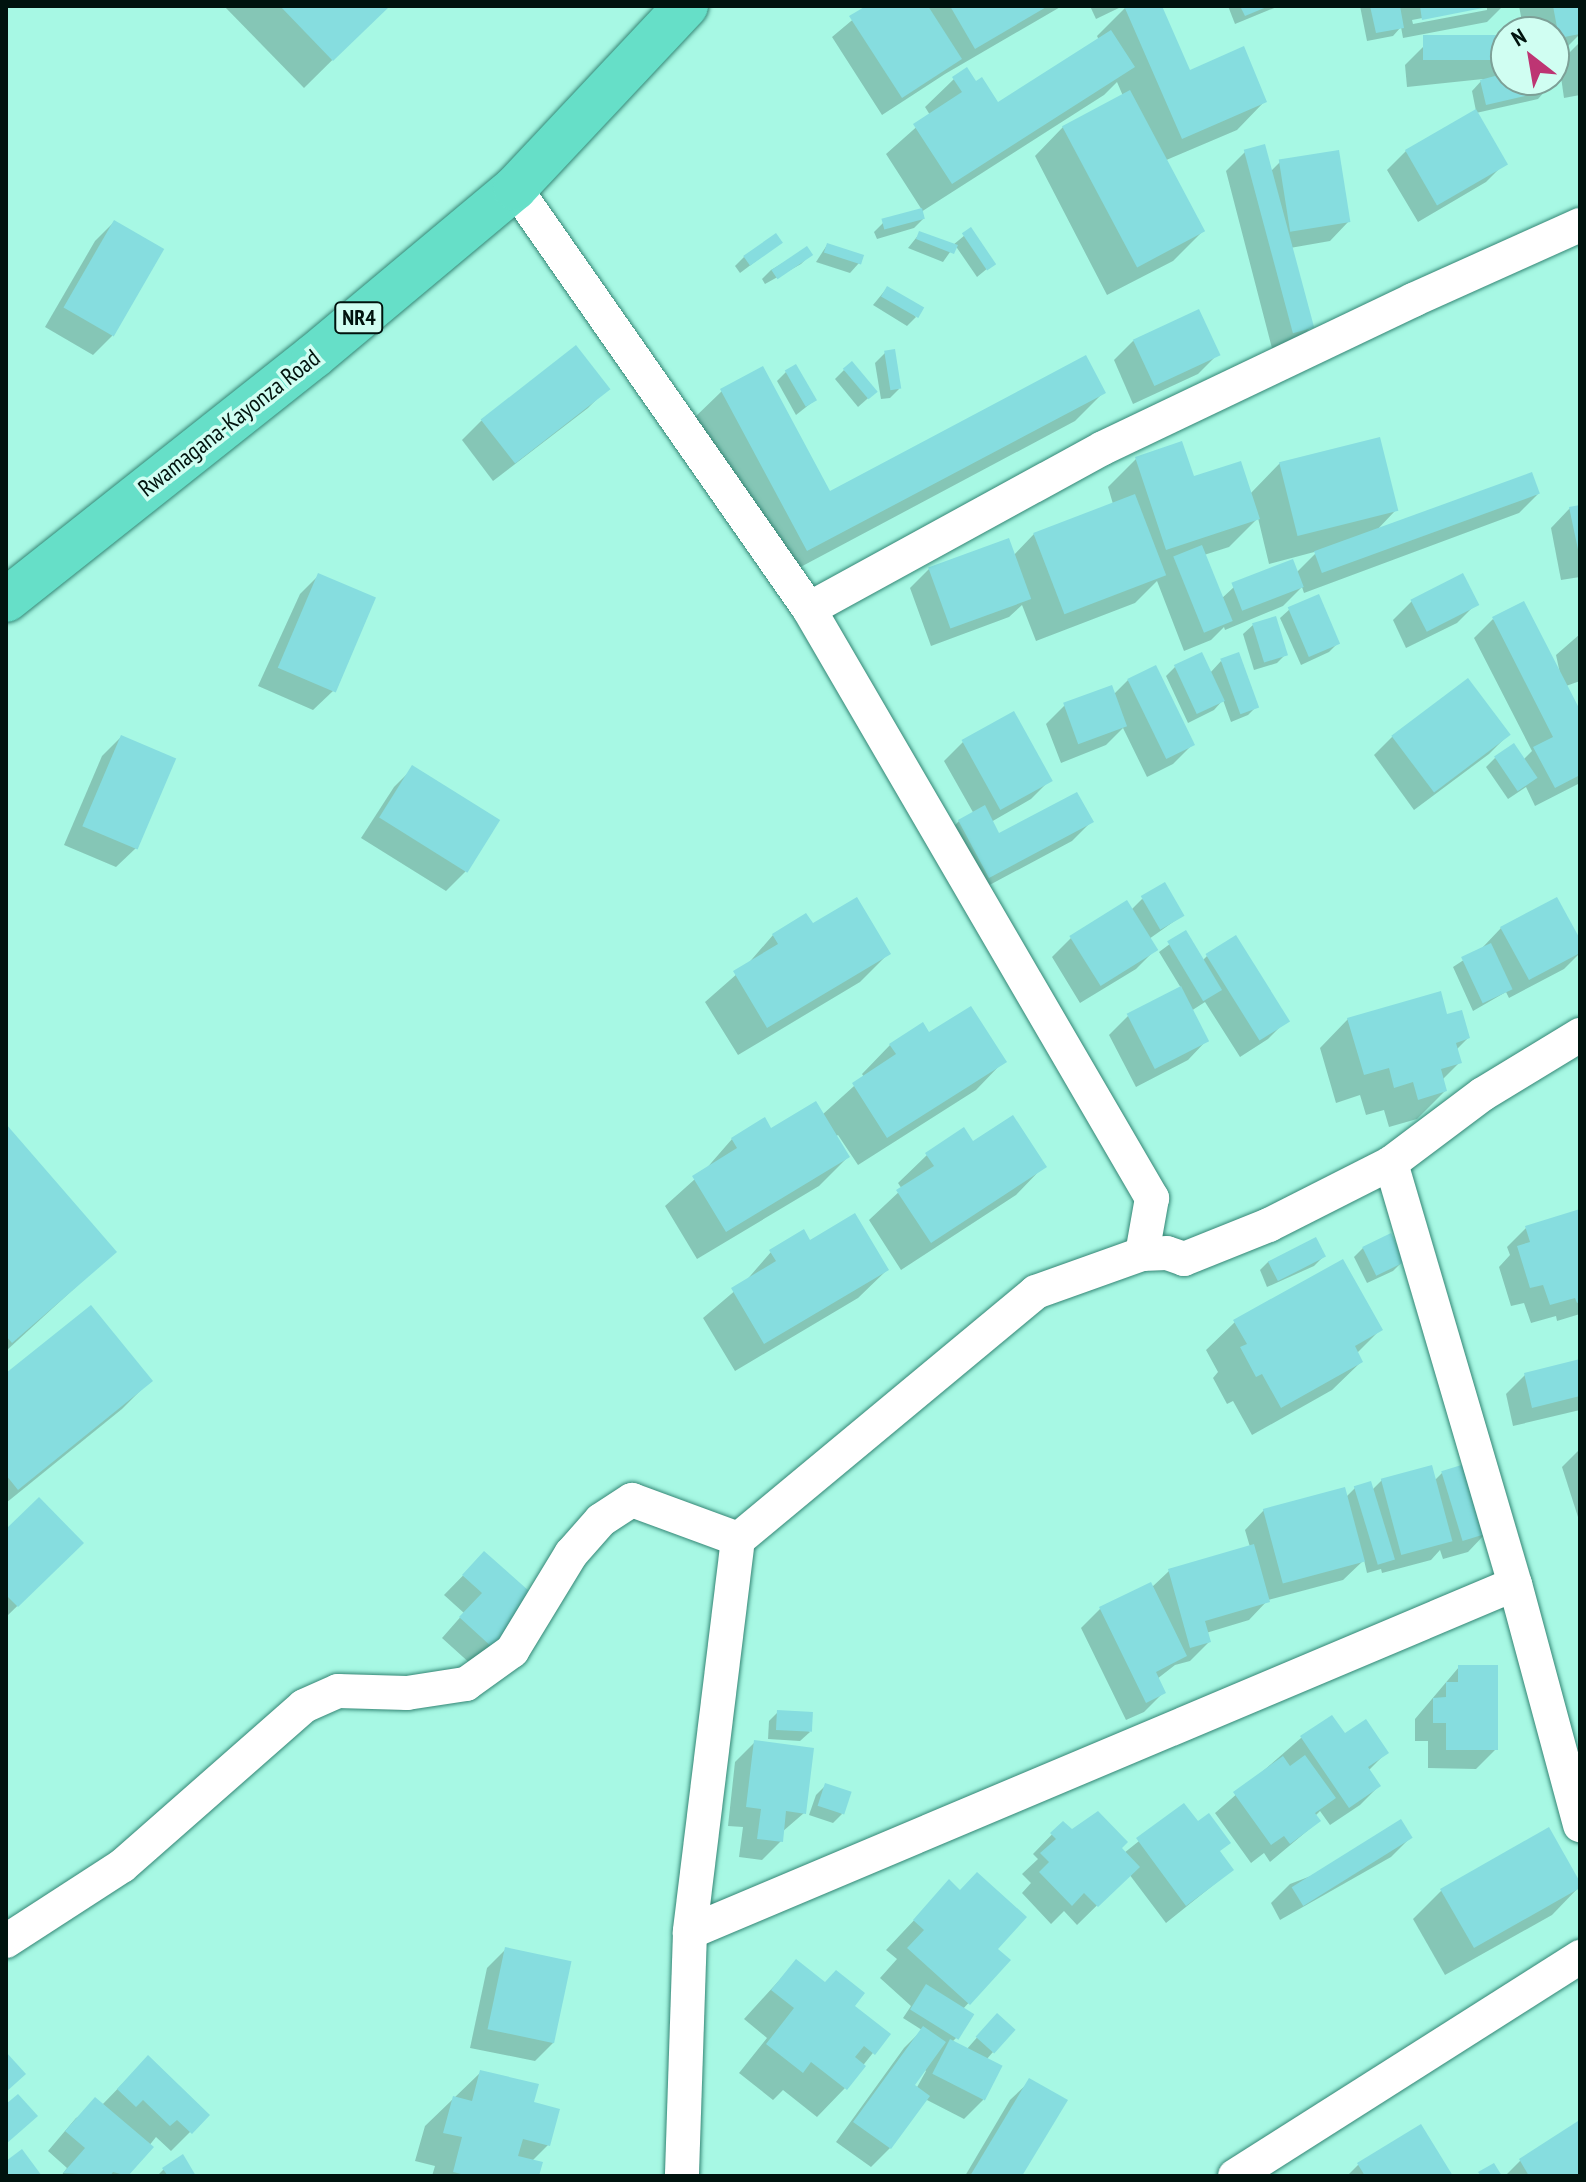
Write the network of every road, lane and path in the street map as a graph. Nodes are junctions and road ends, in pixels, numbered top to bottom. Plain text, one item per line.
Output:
1 (686, 6) edge
2 (515, 188) junction
3 (1580, 225) edge
4 (6, 600) edge
5 (809, 609) junction
6 (1580, 1035) edge
7 (1391, 1163) junction
8 (1142, 1254) junction
9 (738, 1539) junction
10 (1515, 1584) junction
11 (1580, 1825) edge
12 (690, 1932) junction
13 (6, 1941) edge
14 (1580, 1957) edge
15 (682, 2176) edge
16 (1235, 2176) edge

1 - 2 highway, Rwamagana-Kayonza Road / NR4
2 - 4 highway, Rwamagana-Kayonza Road / NR4
2 - 5 street
3 - 5 street
5 - 8 street
6 - 7 street
7 - 8 street
7 - 10 street
8 - 9 street
9 - 12 street
9 - 13 street
10 - 11 street
10 - 12 street
12 - 15 street
14 - 16 street

